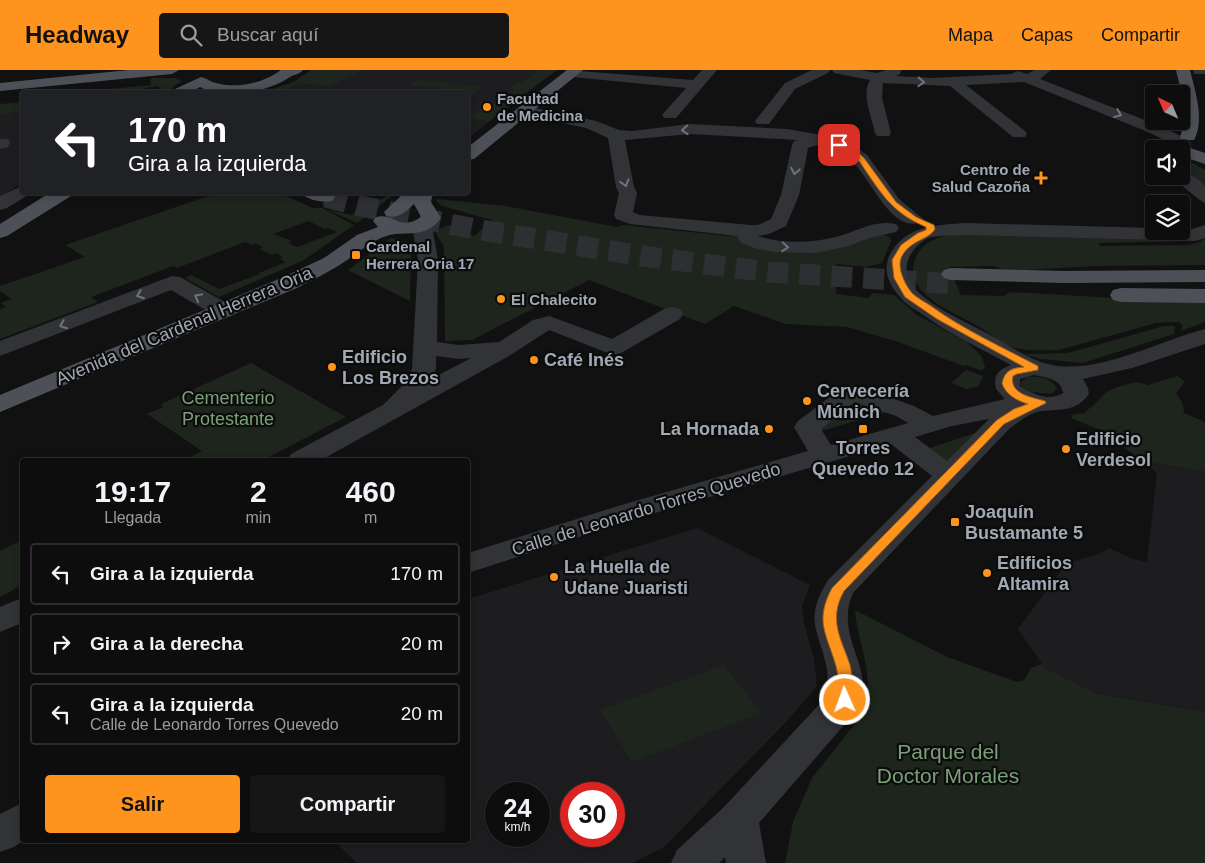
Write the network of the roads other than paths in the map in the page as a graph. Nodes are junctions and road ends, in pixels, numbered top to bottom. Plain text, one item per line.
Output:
1 (710, 70) edge
2 (823, 70) edge
3 (839, 70) edge
4 (899, 70) edge
5 (1005, 70) edge
6 (1044, 70) edge
7 (1183, 70) edge
8 (165, 71) edge
9 (288, 71) edge
10 (574, 71) edge
11 (879, 78) junction
12 (1028, 78) junction
13 (203, 80) edge
14 (955, 83) junction
15 (696, 85) junction
16 (0, 87) edge
17 (184, 90) edge
18 (221, 90) edge
19 (250, 90) edge
20 (525, 111) junction
21 (670, 115) dead end
22 (763, 121) dead end
23 (884, 134) dead end
24 (1020, 134) dead end
25 (616, 135) junction
26 (1205, 137) edge
27 (1172, 140) edge
28 (1190, 140) edge
29 (800, 141) junction
30 (1190, 149) edge
31 (470, 153) edge
32 (1190, 182) edge
33 (20, 191) edge
34 (42, 195) edge
35 (60, 195) edge
36 (414, 195) edge
37 (423, 195) edge
38 (1205, 197) edge
39 (0, 204) edge
40 (0, 221) edge
41 (906, 224) junction
42 (407, 225) junction
43 (751, 231) junction
44 (1205, 231) edge
45 (0, 232) edge
46 (1205, 268) edge
47 (1205, 276) edge
48 (1013, 277) junction
49 (988, 285) junction
50 (1205, 286) edge
51 (1205, 296) edge
52 (224, 311) junction
53 (672, 314) dead end
54 (1205, 336) edge
55 (512, 342) junction
56 (984, 342) junction
57 (425, 347) junction
58 (0, 349) edge
59 (1205, 349) edge
60 (459, 352) junction
61 (1046, 371) junction
62 (452, 379) junction
63 (1077, 390) junction
64 (1021, 392) junction
65 (0, 404) edge
66 (392, 410) junction
67 (940, 422) junction
68 (895, 435) junction
69 (825, 456) junction
70 (305, 458) edge
71 (948, 476) junction
72 (470, 562) edge
73 (20, 610) edge
74 (0, 621) edge
75 (738, 819) junction
76 (20, 821) edge
77 (0, 835) edge
78 (692, 863) edge
79 (746, 863) edge

1 - 15 street
2 - 22 street
3 - 11 street
4 - 11 street
5 - 12 street
6 - 12 street
7 - 28 main road
8 - 13 main road
8 - 16 main road
9 - 19 main road
10 - 15 street
10 - 20 main road
11 -> 14 street
11 - 23 street
12 - 14 street
12 -> 27 street
13 - 17 main road
13 - 18 main road
14 - 24 street
15 - 21 street
18 - 19 main road
20 - 25 street
20 - 31 main road
29 -> 25 street
25 -> 43 street
26 - 30 main road
29 - 41 street
29 -> 43 street
32 - 38 street
33 - 39 street
34 - 40 main road
35 - 45 main road
36 - 42 main road, Avenida del Cardenal Herrera Oria
37 - 42 main road
43 -> 41 street
41 - 44 street
41 - 56 street
42 - 52 main road, Avenida del Cardenal Herrera Oria
42 - 57 street
46 - 48 main road
47 - 48 main road
48 - 49 main road
49 - 50 main road
49 - 51 main road
52 -> 58 street
52 - 65 main road, Avenida del Cardenal Herrera Oria
53 - 55 street
54 - 61 street
55 - 60 street
55 - 62 street
56 - 61 street
56 - 64 street
57 - 60 street
57 - 66 street
59 - 63 street
60 - 62 street
61 - 63 street
61 - 64 street
62 - 66 street
63 - 64 street
64 - 67 street, Calle de Leonardo Torres Quevedo
64 - 71 street
66 - 70 street
67 - 68 street, Calle de Leonardo Torres Quevedo
67 - 69 street
68 - 69 street, Calle de Leonardo Torres Quevedo
68 - 71 street
69 - 72 street, Calle de Leonardo Torres Quevedo
71 - 75 street
73 - 74 street
75 - 78 street
75 - 79 street
76 - 77 street

